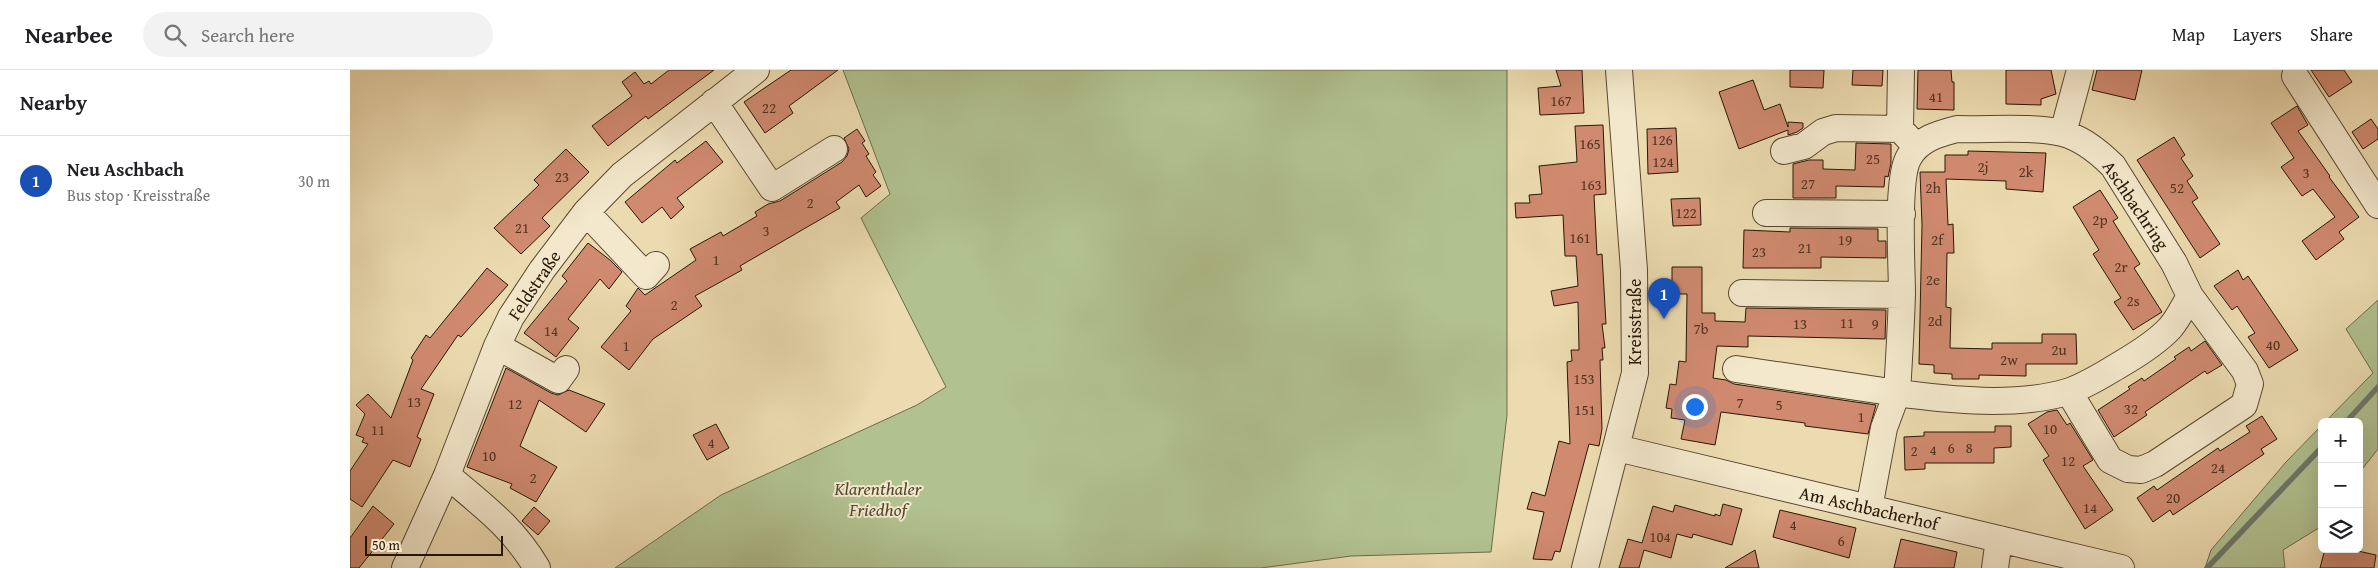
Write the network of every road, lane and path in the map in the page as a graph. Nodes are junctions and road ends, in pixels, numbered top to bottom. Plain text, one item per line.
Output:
1 (756, 70) edge
2 (1619, 70) edge
3 (1901, 70) edge
4 (2080, 70) edge
5 (2295, 76) dead end
6 (714, 102) junction
7 (2063, 133) junction
8 (1908, 138) junction
9 (834, 149) dead end
10 (1784, 150) dead end
11 (2378, 205) edge
12 (586, 212) junction
13 (1766, 213) dead end
14 (1902, 214) junction
15 (656, 265) dead end
16 (1742, 293) dead end
17 (1902, 295) junction
18 (2190, 296) junction
19 (497, 346) junction
20 (566, 369) dead end
21 (1736, 369) dead end
22 (2069, 392) junction
23 (1897, 394) junction
24 (1617, 448) junction
25 (447, 475) junction
26 (1869, 508) junction
27 (1999, 539) junction
28 (405, 568) edge
29 (537, 568) edge
30 (1585, 568) edge
31 (1995, 568) edge
32 (2121, 568) edge

1 - 6 street, Feldstraße
2 - 24 street, Kreisstraße
3 - 8 street
4 - 7 street
5 - 11 street
6 - 9 street
6 - 12 street, Feldstraße
7 - 8 street, Aschbachring
7 - 18 street, Aschbachring
8 - 10 street
8 - 14 street
12 - 15 street
12 - 19 street, Feldstraße
13 - 14 street
14 - 17 street
16 - 17 street
17 - 23 street
18 - 22 street
18 - 22 street, Aschbachring
19 - 20 street
19 - 25 street, Feldstraße
21 - 23 street
22 - 23 street
23 - 26 street
24 - 26 street, Am Aschbacherhof
24 - 30 street, Kreisstraße
25 - 28 street, Feldstraße
25 - 29 street
26 - 27 street, Am Aschbacherhof
27 - 31 street
27 - 32 street, Am Aschbacherhof

